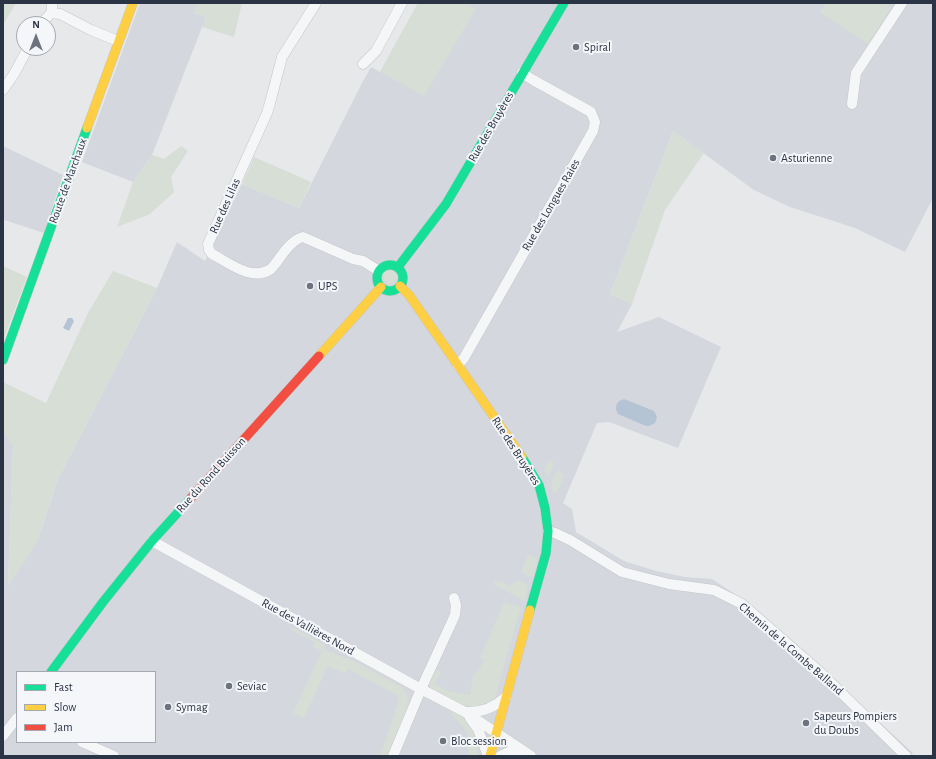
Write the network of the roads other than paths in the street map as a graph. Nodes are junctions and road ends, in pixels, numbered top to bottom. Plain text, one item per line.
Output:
1 (133, 3) edge
2 (316, 3) edge
3 (402, 3) edge
4 (564, 3) edge
5 (902, 3) edge
6 (51, 8) edge
7 (118, 41) junction
8 (24, 56) edge
9 (363, 64) dead end
10 (522, 72) junction
11 (3, 90) edge
12 (852, 104) dead end
13 (398, 267) junction
14 (379, 271) junction
15 (400, 286) junction
16 (381, 287) junction
17 (3, 360) edge
18 (458, 365) junction
19 (548, 531) junction
20 (152, 541) junction
21 (454, 598) dead end
22 (52, 671) edge
23 (421, 689) junction
24 (506, 697) junction
25 (465, 712) junction
26 (501, 714) junction
27 (16, 719) edge
28 (496, 732) junction
29 (3, 736) edge
30 (84, 743) edge
31 (527, 753) edge
32 (114, 756) edge
33 (393, 756) edge
34 (489, 756) edge
35 (500, 756) edge
36 (906, 756) edge

1 - 7 street, Route de Marchaux
2 - 14 street, Rue des Lilas
3 - 9 street
4 - 10 street, Rue des Bruyères
5 - 12 street
6 - 7 street
7 - 17 street, Route de Marchaux
8 - 11 street
10 - 13 street, Rue des Bruyères
10 - 18 street, Rue des Longues Raies
13 - 14 street
13 - 15 street
14 - 16 street
15 - 16 street
15 - 18 street, Rue des Bruyères
16 - 20 street, Rue du Rond Buisson
18 - 19 street, Rue des Bruyères
19 - 24 street, Rue des Bruyères
19 - 36 street, Chemin de la Combe Balland
20 - 22 street, Rue du Rond Buisson
20 - 23 street, Rue des Vallières Nord
21 - 23 street
23 - 25 street, Rue des Vallières Nord
23 - 33 street
24 - 25 street
24 - 26 street, Rue des Bruyères
25 - 28 street, Rue des Vallières Nord
25 - 34 street
26 - 28 street, Rue des Bruyères
26 - 31 street
27 - 29 street
28 - 31 street, Rue des Vallières Nord
28 - 34 street, Rue des Bruyères
30 - 32 street
31 - 35 street

